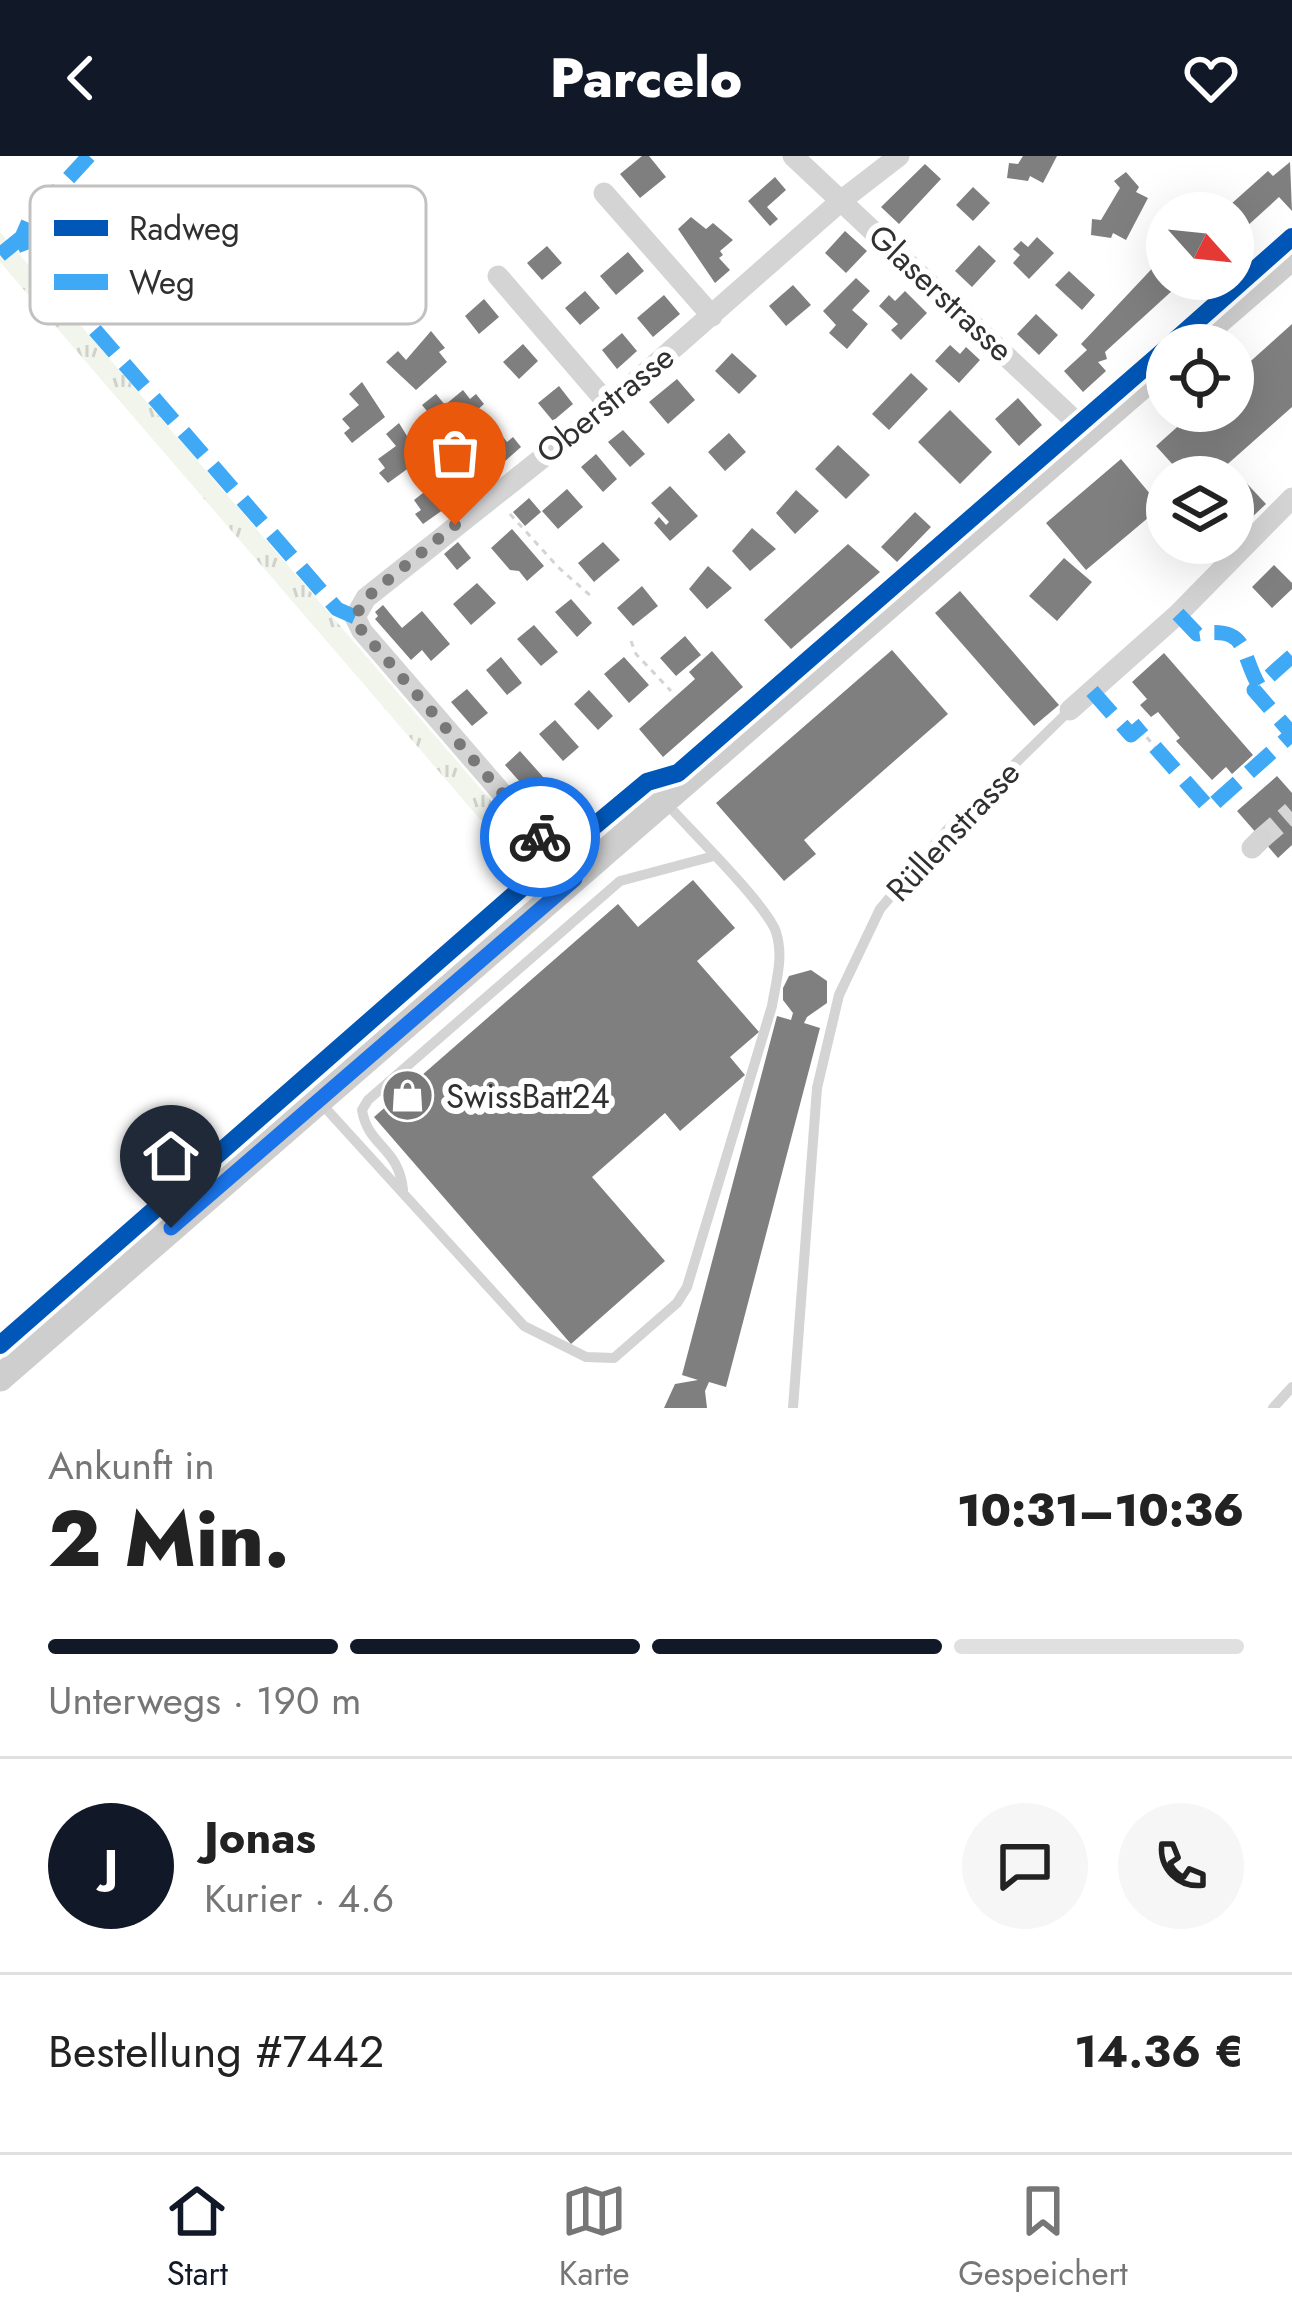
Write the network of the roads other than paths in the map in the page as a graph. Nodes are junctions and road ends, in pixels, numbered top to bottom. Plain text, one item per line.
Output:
1 (793, 156) edge
2 (898, 156) edge
3 (604, 193) dead end
4 (842, 200) junction
5 (1292, 257) edge
6 (498, 277) dead end
7 (712, 316) junction
8 (1214, 324) edge
9 (1146, 382) edge
10 (609, 405) junction
11 (1088, 433) junction
12 (1292, 498) edge
13 (1070, 710) joint
14 (665, 802) junction
15 (714, 856) junction
16 (575, 879) junction
17 (319, 1101) junction
18 (403, 1193) junction
19 (0, 1378) edge
20 (1292, 1387) edge
21 (793, 1408) edge
22 (1273, 1408) edge

1 - 4 street, Glaserstrasse
2 - 4 street, Oberstrasse
3 - 7 street
4 - 7 street, Oberstrasse
4 - 11 street, Glaserstrasse
5 - 8 street
6 - 10 street
7 - 10 street, Oberstrasse
9 - 11 street
10 - 16 street, Oberstrasse
11 - 14 street
12 - 13 street, Rüllenstrasse
13 - 21 lane, Rüllenstrasse
14 - 15 lane
14 - 16 street
15 - 18 lane
15 - 18 lane
16 - 17 street
17 - 18 lane
17 - 19 street
20 - 22 lane

